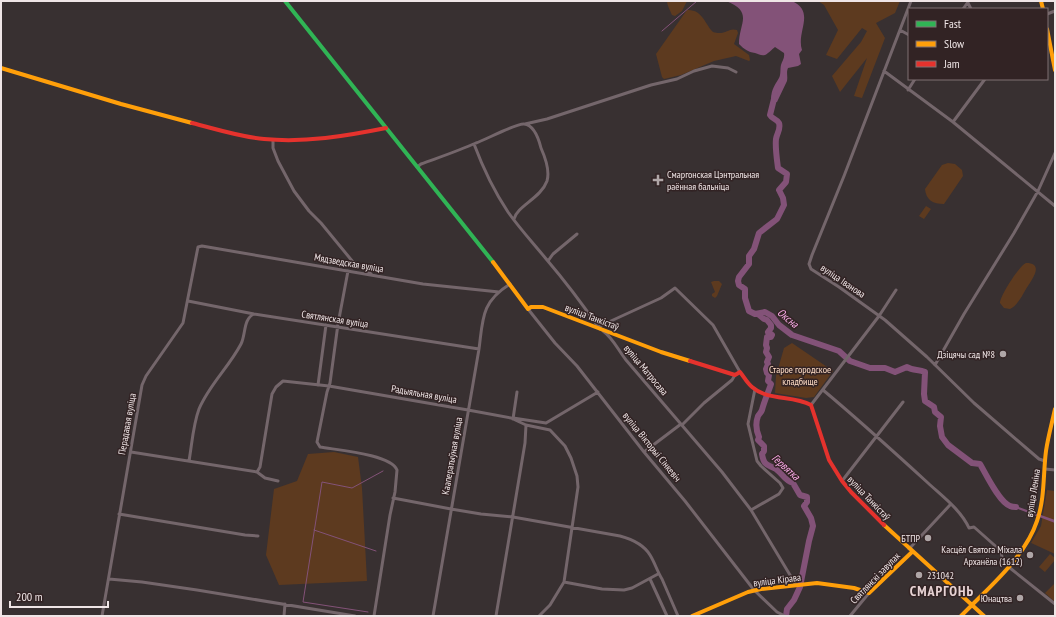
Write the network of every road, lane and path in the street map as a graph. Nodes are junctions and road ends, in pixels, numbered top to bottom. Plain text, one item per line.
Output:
1 (285, 1) edge
2 (908, 9) edge
3 (900, 30) junction
4 (908, 34) edge
5 (1048, 34) edge
6 (1, 68) edge
7 (1055, 70) edge
8 (884, 71) junction
9 (736, 72) dead end
10 (915, 80) edge
11 (984, 80) edge
12 (908, 90) junction
13 (953, 122) junction
14 (527, 125) junction
15 (386, 128) junction
16 (273, 140) junction
17 (474, 144) junction
18 (1055, 153) edge
19 (417, 166) junction
20 (1038, 191) junction
21 (1055, 206) edge
22 (514, 220) junction
23 (577, 234) dead end
24 (198, 247) joint
25 (548, 261) junction
26 (348, 271) junction
27 (373, 275) junction
28 (510, 284) junction
29 (896, 290) dead end
30 (499, 292) junction
31 (188, 301) junction
32 (528, 309) junction
33 (241, 311) junction
34 (254, 314) junction
35 (879, 316) junction
36 (246, 321) junction
37 (326, 325) junction
38 (338, 327) junction
39 (600, 328) junction
40 (479, 349) junction
41 (935, 365) junction
42 (740, 372) junction
43 (735, 376) junction
44 (318, 385) junction
45 (329, 386) junction
46 (755, 390) junction
47 (823, 390) junction
48 (517, 392) dead end
49 (598, 392) junction
50 (903, 402) dead end
51 (811, 404) junction
52 (1055, 409) edge
53 (468, 410) junction
54 (513, 419) junction
55 (534, 422) junction
56 (546, 423) junction
57 (681, 424) junction
58 (527, 426) junction
59 (554, 432) junction
60 (876, 435) junction
61 (130, 452) junction
62 (644, 452) junction
63 (189, 461) junction
64 (1045, 461) junction
65 (1045, 468) junction
66 (1055, 470) edge
67 (257, 472) junction
68 (278, 481) dead end
69 (842, 481) junction
70 (393, 498) junction
71 (950, 505) junction
72 (451, 509) junction
73 (751, 510) junction
74 (119, 514) junction
75 (513, 517) junction
76 (572, 528) junction
77 (258, 536) dead end
78 (910, 550) junction
79 (1008, 566) junction
80 (658, 574) junction
81 (109, 579) junction
82 (650, 579) junction
83 (564, 582) junction
84 (797, 585) junction
85 (754, 590) junction
86 (869, 593) junction
87 (285, 604) junction
88 (1055, 604) edge
89 (972, 605) junction
90 (333, 615) edge
91 (102, 616) edge
92 (284, 616) edge
93 (355, 616) edge
94 (374, 616) edge
95 (433, 616) edge
96 (496, 616) edge
97 (539, 616) edge
98 (667, 616) edge
99 (678, 616) edge
100 (692, 616) edge
101 (784, 616) edge
102 (850, 616) edge
103 (961, 616) edge
104 (984, 616) edge

1 - 15 street, вуліца Вікторыі Сінкевіч
2 - 3 street, вуліца Іванова
3 - 4 street
3 - 8 street, вуліца Іванова
5 - 7 street
6 - 16 street
8 - 12 street
8 - 35 street, вуліца Іванова
9 - 14 street
10 - 12 street
11 - 13 street
12 - 13 street
13 - 20 street
14 - 17 street
14 - 22 street
15 - 16 street
15 - 19 street, вуліца Вікторыі Сінкевіч
16 - 27 street
17 - 19 street
17 - 22 street, вуліца Матросава
18 - 20 street
19 - 28 street, вуліца Вікторыі Сінкевіч
20 - 21 street
20 - 41 street
22 - 25 street, вуліца Матросава
23 - 25 street
24 - 26 street, Мядзведская вуліца
24 - 31 street, Перадавая вуліца
25 - 39 street, вуліца Матросава
26 - 27 street, Мядзведская вуліца
26 - 38 street
27 - 30 street, Мядзведская вуліца
28 - 30 street, Кааператыўная вуліца
28 - 32 street, вуліца Вікторыі Сінкевіч
29 - 35 street
30 - 40 street, Кааператыўная вуліца
31 - 33 street, Святлянская вуліца
31 - 61 street, Перадавая вуліца
32 - 39 street, вуліца Танкістаў
32 - 49 street, вуліца Вікторыі Сінкевіч
33 - 34 street, Святлянская вуліца
33 - 36 street
34 - 36 street
34 - 37 street, Святлянская вуліца
35 - 41 street, вуліца Іванова
35 - 47 street
36 - 63 street
37 - 38 street, Святлянская вуліца
37 - 44 street
38 - 40 street, Святлянская вуліца
38 - 45 street
39 - 42 street
39 - 43 street, вуліца Танкістаў
39 - 57 street, вуліца Матросава
40 - 53 street, Кааператыўная вуліца
41 - 64 street, вуліца Іванова
42 - 43 street
42 - 46 street
43 - 57 street
44 - 45 street, Радыяльная вуліца
44 - 67 street, Радыяльная вуліца
45 - 53 street, Радыяльная вуліца
45 - 70 street
46 - 51 street
46 - 73 street
47 - 51 street
47 - 60 street
48 - 54 street
49 - 56 street
49 - 62 street, вуліца Вікторыі Сінкевіч
50 - 60 street
51 - 69 street, вуліца Танкістаў
52 - 64 street, вуліца Леніна
53 - 54 street, Радыяльная вуліца
53 - 72 street, Кааператыўная вуліца
54 - 55 street
54 - 58 street, Радыяльная вуліца
55 - 56 street
55 - 58 street
56 - 59 street
57 - 62 street
57 - 73 street, вуліца Матросава
58 - 59 street, Радыяльная вуліца
58 - 75 street
59 - 76 street
60 - 69 street
60 - 71 street
61 - 63 street
61 - 74 street, Перадавая вуліца
62 - 85 street, вуліца Вікторыі Сінкевіч
63 - 67 street
64 - 65 street, вуліца Леніна
65 - 66 street
65 - 79 street, вуліца Леніна
67 - 68 street
69 - 78 street, вуліца Танкістаў
70 - 72 street
70 - 94 street
71 - 78 street
71 - 79 street
72 - 75 street
72 - 95 street, Кааператыўная вуліца
73 - 84 street, вуліца Матросава
74 - 77 street
74 - 81 street, Перадавая вуліца
75 - 76 street
75 - 96 street
76 - 80 street
76 - 83 street
78 - 86 street, Святлянскі завулак
78 - 89 street, вуліца Танкістаў
79 - 88 street
79 - 89 street, вуліца Леніна
80 - 82 street
80 - 99 street
81 - 87 street
81 - 91 street, Перадавая вуліца
82 - 83 street
82 - 98 street
83 - 97 street
84 - 85 street, вуліца Кірава
84 - 86 street, вуліца Кірава
85 - 100 street, вуліца Кірава
85 - 101 street, вуліца Вікторыі Сінкевіч
86 - 102 street, Святлянскі завулак
87 - 90 street
87 - 92 street
89 - 103 street, вуліца Леніна
89 - 104 street, вуліца Танкістаў
90 - 93 street

